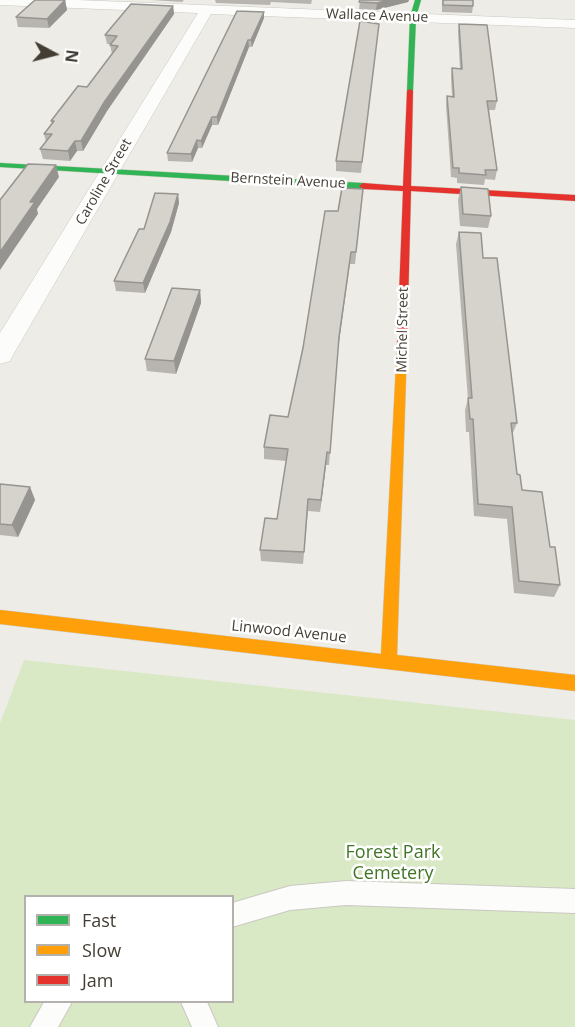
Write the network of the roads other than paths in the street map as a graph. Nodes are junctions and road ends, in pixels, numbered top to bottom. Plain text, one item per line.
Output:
1 (418, 0) edge
2 (7, 1) edge
3 (90, 2) edge
4 (254, 5) edge
5 (207, 9) junction
6 (0, 13) edge
7 (413, 17) junction
8 (575, 24) edge
9 (0, 165) edge
10 (111, 172) junction
11 (406, 188) junction
12 (575, 198) edge
13 (0, 355) edge
14 (0, 617) edge
15 (389, 660) junction
16 (575, 684) edge
17 (575, 901) edge
18 (234, 914) edge
19 (59, 1003) edge
20 (194, 1003) edge
21 (42, 1027) edge
22 (205, 1027) edge

1 - 7 street, Michel Street
2 - 3 street, Wallace Avenue
2 - 6 street
3 - 5 street, Wallace Avenue
4 - 5 street, Wallace Avenue
4 - 7 street, Wallace Avenue
5 - 10 street, Caroline Street
7 - 8 street, Wallace Avenue
7 - 11 street, Michel Street
9 - 10 street, Bernstein Avenue
10 - 11 street, Bernstein Avenue
10 - 13 street, Caroline Street
11 - 12 street, Bernstein Avenue
11 - 15 street, Michel Street
14 - 15 street, Linwood Avenue
15 - 16 street, Linwood Avenue
17 - 18 lane
19 - 21 lane
20 - 22 lane

